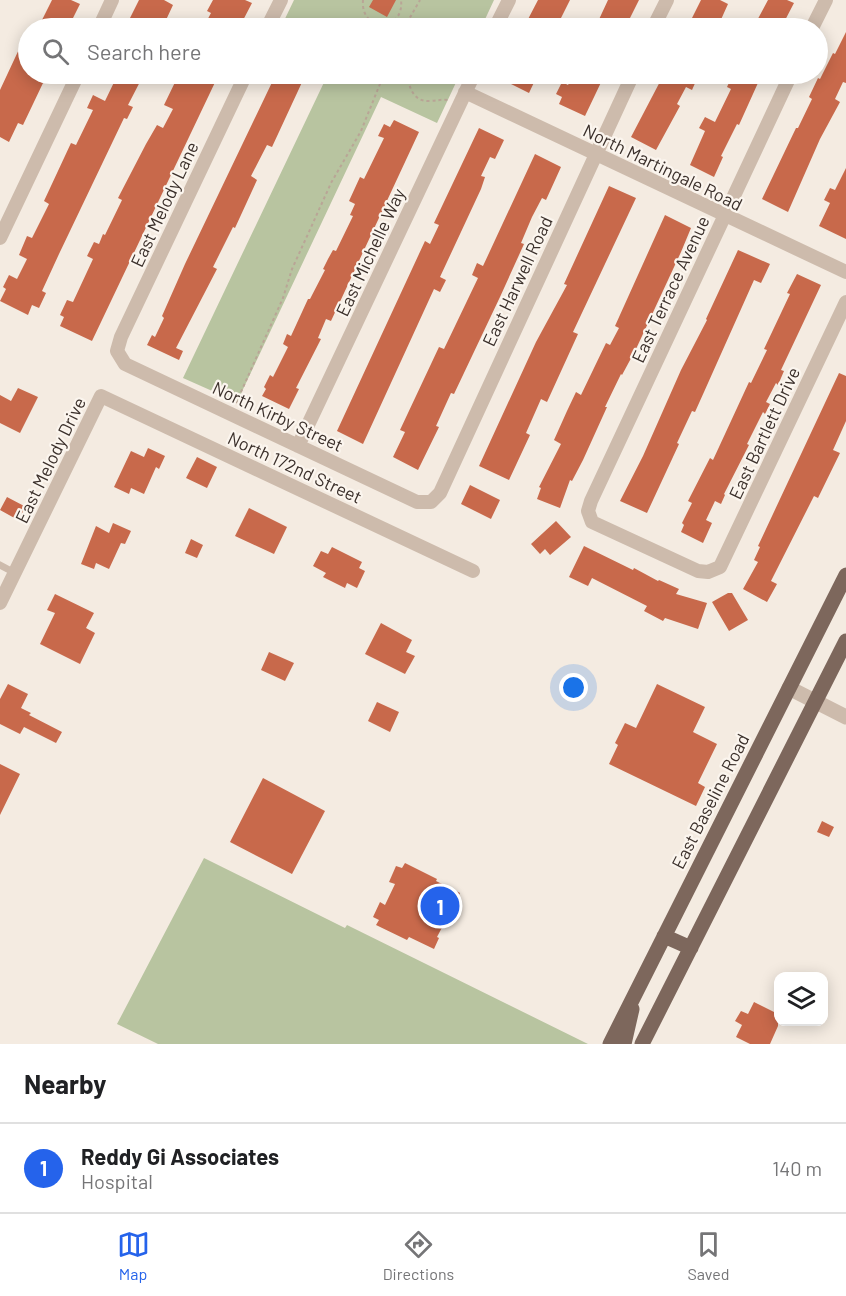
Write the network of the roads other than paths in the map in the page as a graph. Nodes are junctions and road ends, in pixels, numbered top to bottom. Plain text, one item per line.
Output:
1 (112, 0) edge
2 (281, 0) edge
3 (509, 0) edge
4 (667, 0) edge
5 (826, 0) edge
6 (104, 18) edge
7 (272, 18) edge
8 (500, 18) edge
9 (659, 18) edge
10 (817, 18) edge
11 (73, 84) edge
12 (241, 84) edge
13 (469, 84) edge
14 (628, 84) edge
15 (786, 84) edge
16 (462, 98) junction
17 (596, 154) junction
18 (724, 216) junction
19 (0, 238) edge
20 (846, 272) edge
21 (846, 302) edge
22 (117, 351) joint
23 (102, 396) joint
24 (298, 446) junction
25 (431, 502) joint
26 (0, 565) edge
27 (473, 571) dead end
28 (708, 572) joint
29 (15, 573) junction
30 (846, 575) edge
31 (0, 603) edge
32 (846, 641) edge
33 (789, 688) junction
34 (816, 702) junction
35 (846, 717) edge
36 (664, 936) junction
37 (691, 948) junction
38 (634, 994) junction
39 (609, 1044) edge
40 (624, 1044) edge
41 (642, 1044) edge

1 - 6 street
2 - 7 street
3 - 8 street
4 - 9 street
5 - 10 street
11 - 19 street
12 - 22 street, East Melody Lane
13 - 16 street, East Michelle Way
14 - 17 street, East Harwell Road
15 - 18 street, East Terrace Avenue
16 - 17 street, North Martingale Road
16 - 24 street, East Michelle Way
17 - 18 street, North Martingale Road
17 - 25 street, East Harwell Road
18 - 20 street, North Martingale Road
18 - 28 street, East Terrace Avenue
21 - 28 street, East Bartlett Drive
22 - 24 street, North Kirby Street
23 - 27 street, North 172nd Street
23 - 29 street, East Melody Drive
24 - 25 street, North Kirby Street
26 - 29 lane
29 - 31 street, East Melody Drive
30 - 33 main road, East Baseline Road
32 - 34 main road
33 - 34 street
33 - 36 main road, East Baseline Road
34 - 35 street
34 - 37 main road
36 - 37 main road
36 - 38 main road, East Baseline Road
37 - 41 main road
38 - 39 main road, East Baseline Road
38 - 40 main road

